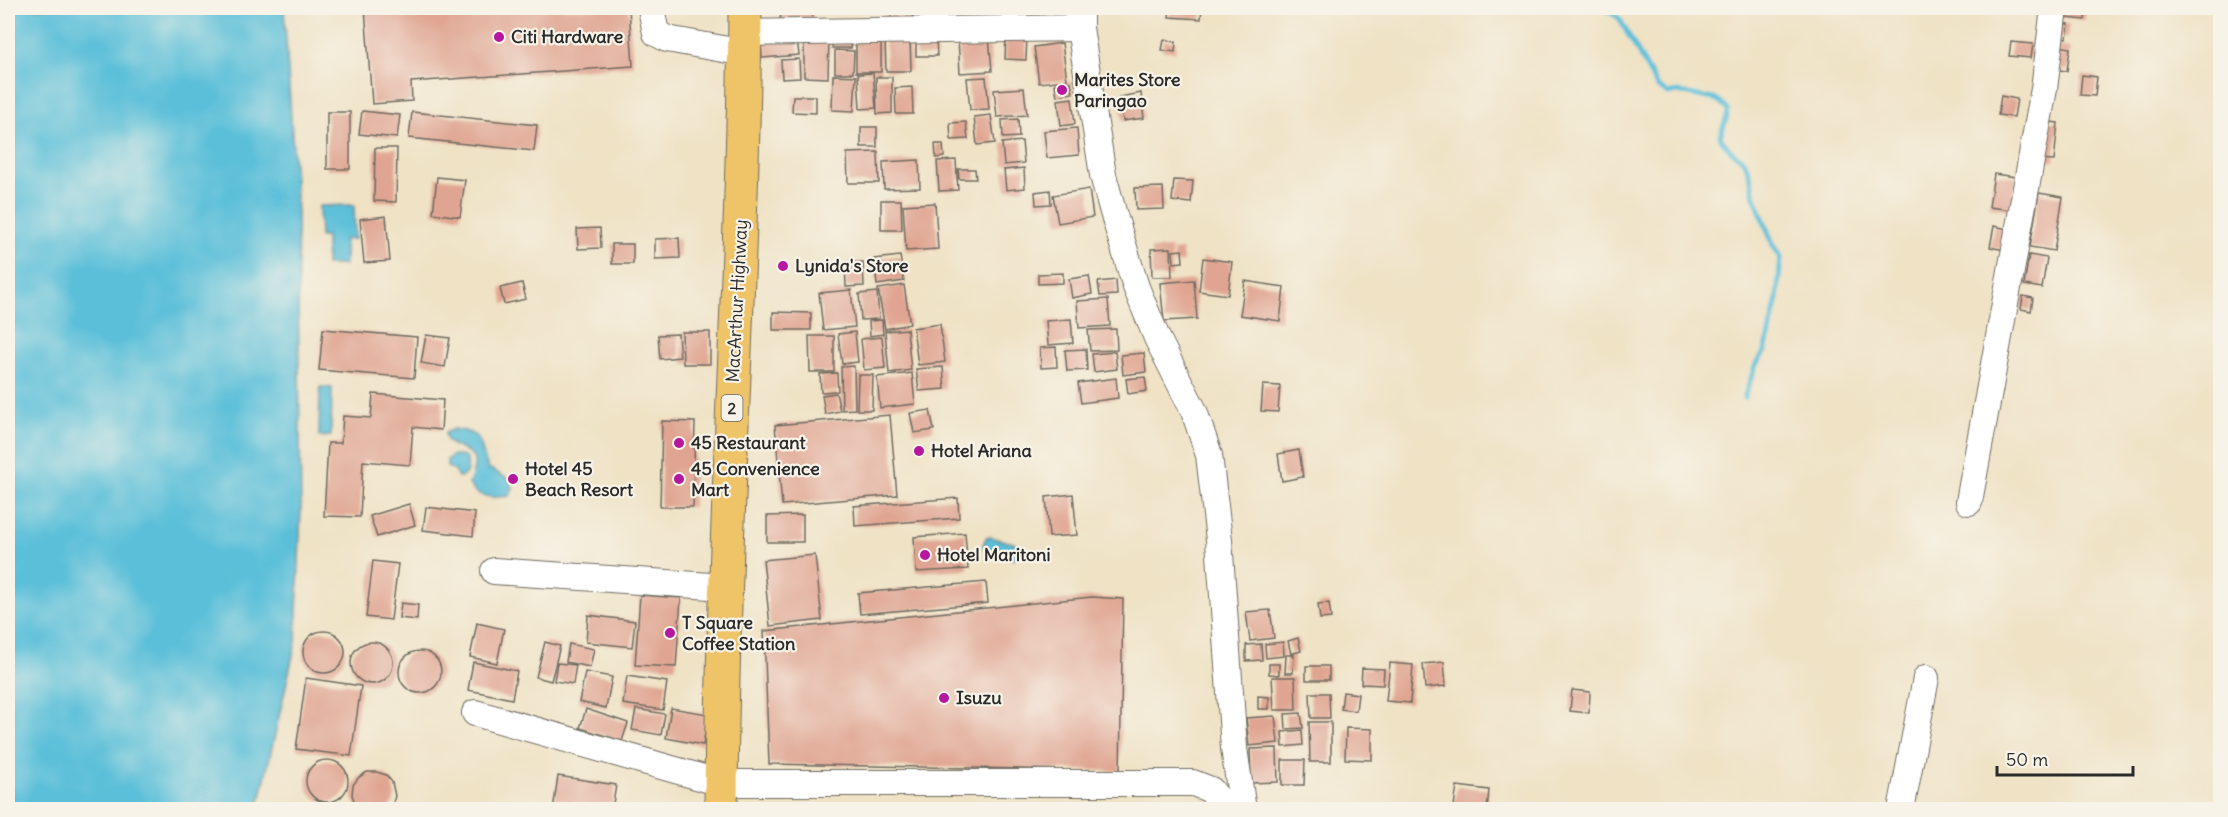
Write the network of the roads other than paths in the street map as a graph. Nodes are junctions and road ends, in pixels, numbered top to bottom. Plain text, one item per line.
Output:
1 (651, 8) edge
2 (2054, 8) edge
3 (1080, 18) edge
4 (947, 19) edge
5 (745, 31) edge
6 (1969, 502) dead end
7 (494, 571) dead end
8 (725, 587) junction
9 (1926, 678) dead end
10 (475, 714) dead end
11 (721, 796) edge
12 (1238, 810) edge
13 (1243, 810) edge
14 (1901, 810) edge

1 - 5 street
2 - 6 street
3 - 4 street
3 - 13 street
4 - 5 street
5 - 8 highway, MacArthur Highway / 2
7 - 8 street
8 - 11 highway, MacArthur Highway / 2
9 - 14 street
10 - 11 street
11 - 12 street

